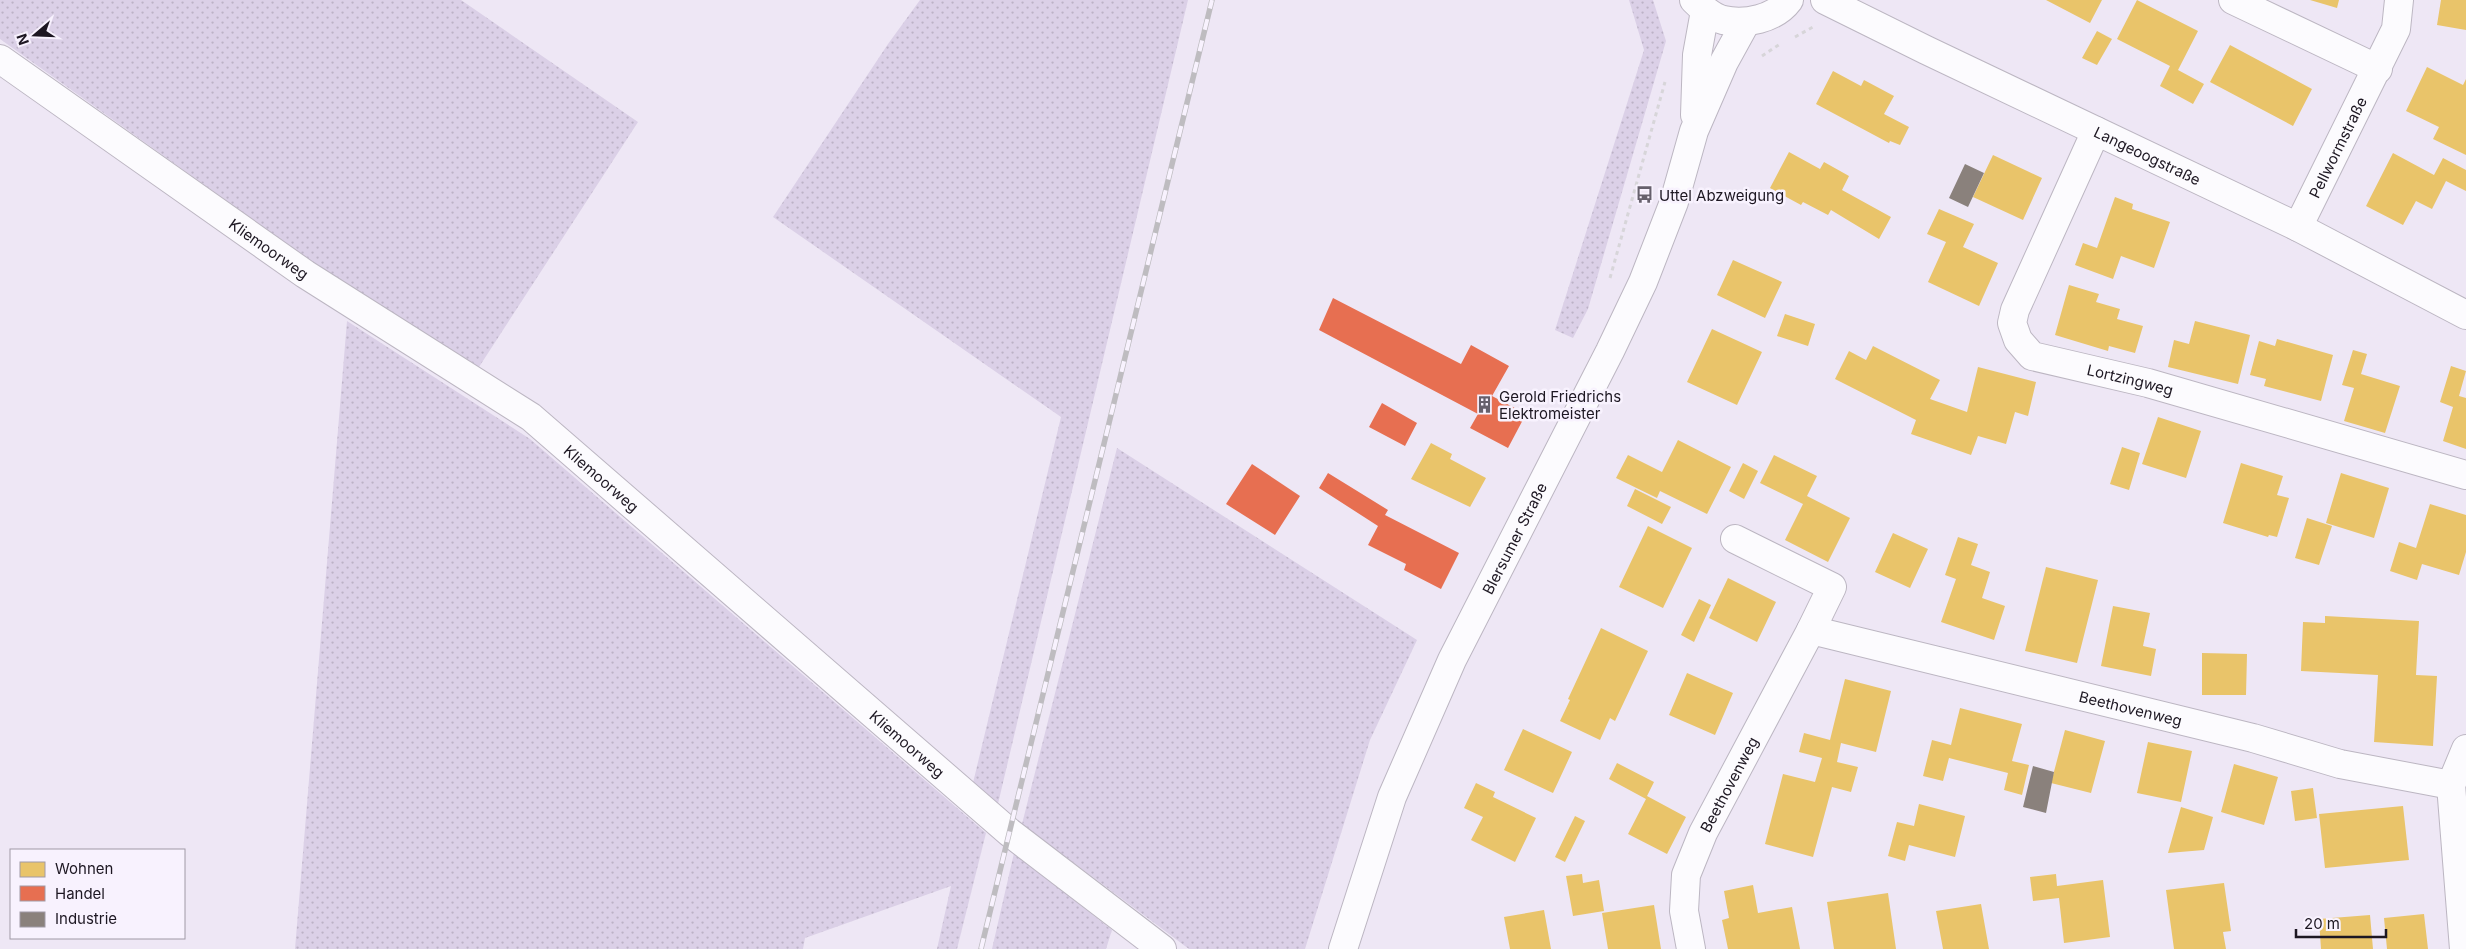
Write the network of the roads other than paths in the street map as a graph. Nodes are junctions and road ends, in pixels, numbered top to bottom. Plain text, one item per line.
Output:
1 (1789, 0) edge
2 (1825, 0) edge
3 (2233, 0) edge
4 (2399, 0) edge
5 (1700, 5) edge
6 (1746, 22) junction
7 (0, 59) edge
8 (2378, 69) junction
9 (1694, 131) junction
10 (2096, 131) junction
11 (2298, 227) junction
12 (2466, 315) edge
13 (2466, 475) edge
14 (1735, 539) dead end
15 (1810, 630) junction
16 (2466, 750) edge
17 (2451, 785) junction
18 (1162, 949) edge
19 (1343, 949) edge
20 (1691, 949) edge
21 (2464, 949) edge

1 - 6 street
2 - 10 street, Langeoogstraße
3 - 8 street
4 - 8 street, Pellwormstraße
5 - 6 street
5 - 9 street, Blersumer Straße
6 - 9 street, Blersumer Straße
7 - 18 street, Kliemoorweg
8 - 11 street, Pellwormstraße
9 - 19 street, Blersumer Straße
10 - 11 street, Langeoogstraße
10 - 13 street, Lortzingweg
11 - 12 street, Langeoogstraße
14 - 15 street, Beethovenweg
15 - 17 street, Beethovenweg
15 - 20 street, Beethovenweg
16 - 17 street
17 - 21 street

